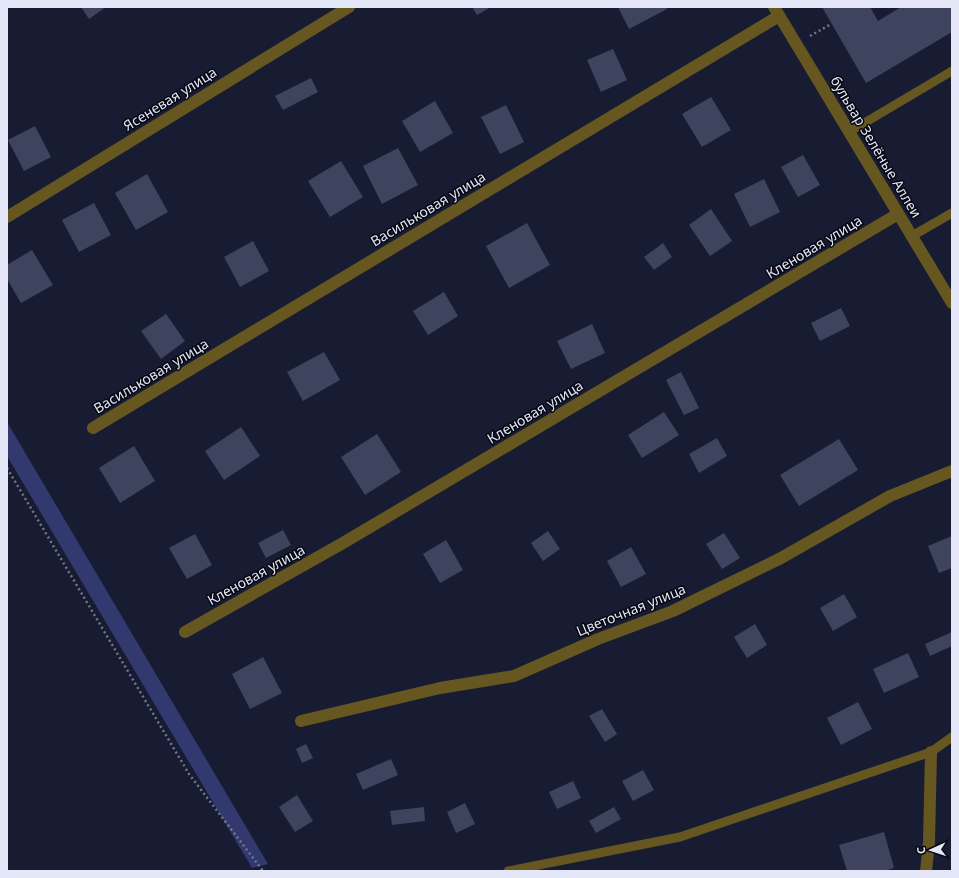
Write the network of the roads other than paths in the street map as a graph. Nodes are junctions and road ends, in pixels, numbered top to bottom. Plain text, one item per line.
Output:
1 (349, 7) edge
2 (776, 11) edge
3 (952, 71) edge
4 (849, 132) junction
5 (898, 214) junction
6 (951, 216) edge
7 (7, 218) edge
8 (912, 236) junction
9 (952, 303) edge
10 (93, 428) dead end
11 (952, 471) edge
12 (185, 632) dead end
13 (301, 722) dead end
14 (952, 738) edge
15 (931, 752) junction
16 (508, 871) edge
17 (926, 871) edge

1 - 7 street, Ясеневая улица
2 - 4 street, бульвар Зелёные Аллеи
2 - 10 street, Васильковая улица
3 - 4 lane
4 - 5 street, бульвар Зелёные Аллеи
5 - 8 street, бульвар Зелёные Аллеи
5 - 12 street, Кленовая улица
6 - 8 lane
8 - 9 street, бульвар Зелёные Аллеи
11 - 13 street, Цветочная улица
14 - 15 lane
15 - 16 lane
15 - 17 street

